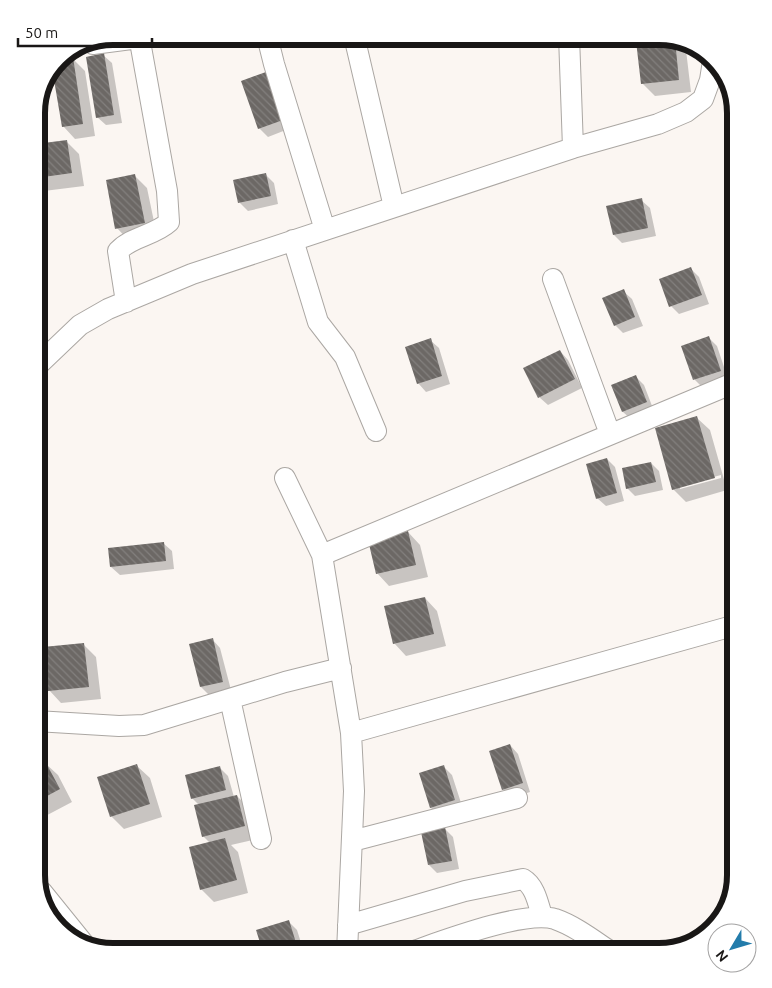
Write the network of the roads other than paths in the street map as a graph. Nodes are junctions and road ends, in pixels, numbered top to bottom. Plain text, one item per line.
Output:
1 (140, 45) edge
2 (269, 45) edge
3 (356, 45) edge
4 (569, 45) edge
5 (712, 70) edge
6 (573, 148) junction
7 (394, 207) junction
8 (325, 230) junction
9 (293, 240) junction
10 (553, 278) dead end
11 (126, 302) junction
12 (45, 358) edge
13 (727, 386) edge
14 (376, 431) dead end
15 (610, 434) junction
16 (285, 478) dead end
17 (322, 555) junction
18 (727, 628) edge
19 (340, 668) junction
20 (230, 699) junction
21 (45, 722) edge
22 (351, 733) junction
23 (517, 798) dead end
24 (261, 839) dead end
25 (352, 841) junction
26 (52, 904) edge
27 (542, 916) junction
28 (348, 925) junction
29 (72, 929) edge
30 (347, 943) edge
31 (441, 943) edge
32 (598, 943) edge

1 - 11 street
2 - 8 street
3 - 7 street
4 - 6 street
5 - 6 street
6 - 7 street
7 - 8 street
8 - 9 street
9 - 11 street
9 - 14 street
10 - 15 street
11 - 12 street
13 - 15 street
15 - 17 street
16 - 17 street
17 - 19 street
18 - 22 street
19 - 20 street
19 - 22 street
20 - 21 street
20 - 24 street
22 - 25 street
23 - 25 street
25 - 28 street
26 - 29 street
27 - 28 street
27 - 31 street
27 - 32 street
28 - 30 street

